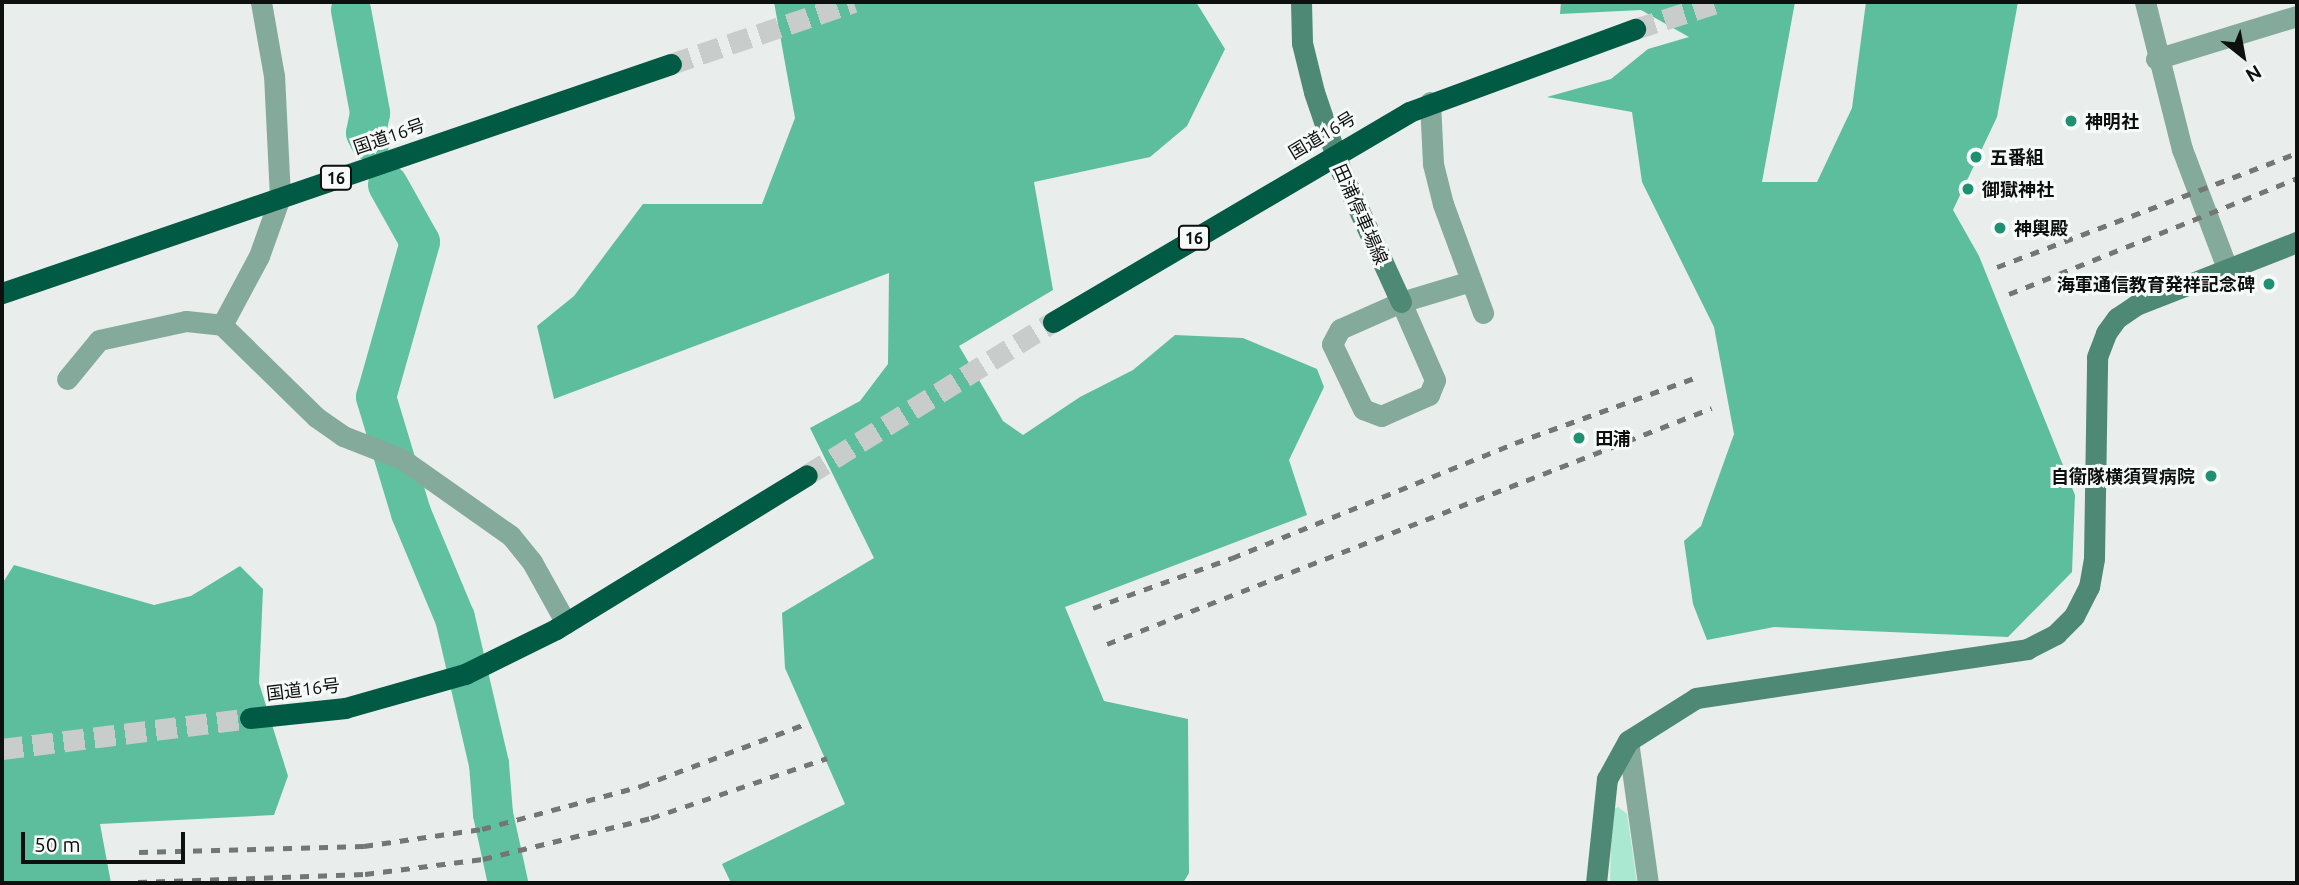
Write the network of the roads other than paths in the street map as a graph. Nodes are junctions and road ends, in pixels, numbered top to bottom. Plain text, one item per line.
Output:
1 (261, 2) edge
2 (1301, 2) edge
3 (2145, 2) edge
4 (2297, 16) edge
5 (1635, 29) tunnel mouth
6 (2156, 59) junction
7 (671, 64) tunnel mouth
8 (1430, 102) junction
9 (1335, 154) junction
10 (280, 197) junction
11 (2297, 242) edge
12 (2227, 268) junction
13 (1471, 281) junction
14 (2, 293) edge
15 (1401, 302) junction
16 (1483, 313) dead end
17 (1053, 322) tunnel mouth
18 (222, 325) junction
19 (67, 379) dead end
20 (807, 475) tunnel mouth
21 (566, 623) junction
22 (250, 718) tunnel mouth
23 (1628, 741) junction
24 (1596, 883) edge
25 (1648, 883) edge

1 - 10 street
2 - 9 street, 田浦停車場線
3 - 6 street
4 - 6 street
5 - 8 highway, 国道16号 / 16
6 - 12 street
7 - 10 highway, 国道16号 / 16
8 - 9 highway, 国道16号 / 16
8 - 13 street
9 - 15 street, 田浦停車場線
9 - 17 highway, 国道16号 / 16
10 - 14 highway, 国道16号 / 16
10 - 18 street
11 - 12 street
12 - 23 street
13 - 15 street
13 - 16 street
15 - 15 street
18 - 19 street
18 - 21 street
20 - 21 highway, 国道16号
21 - 22 highway, 国道16号
23 - 24 street
23 - 25 street

